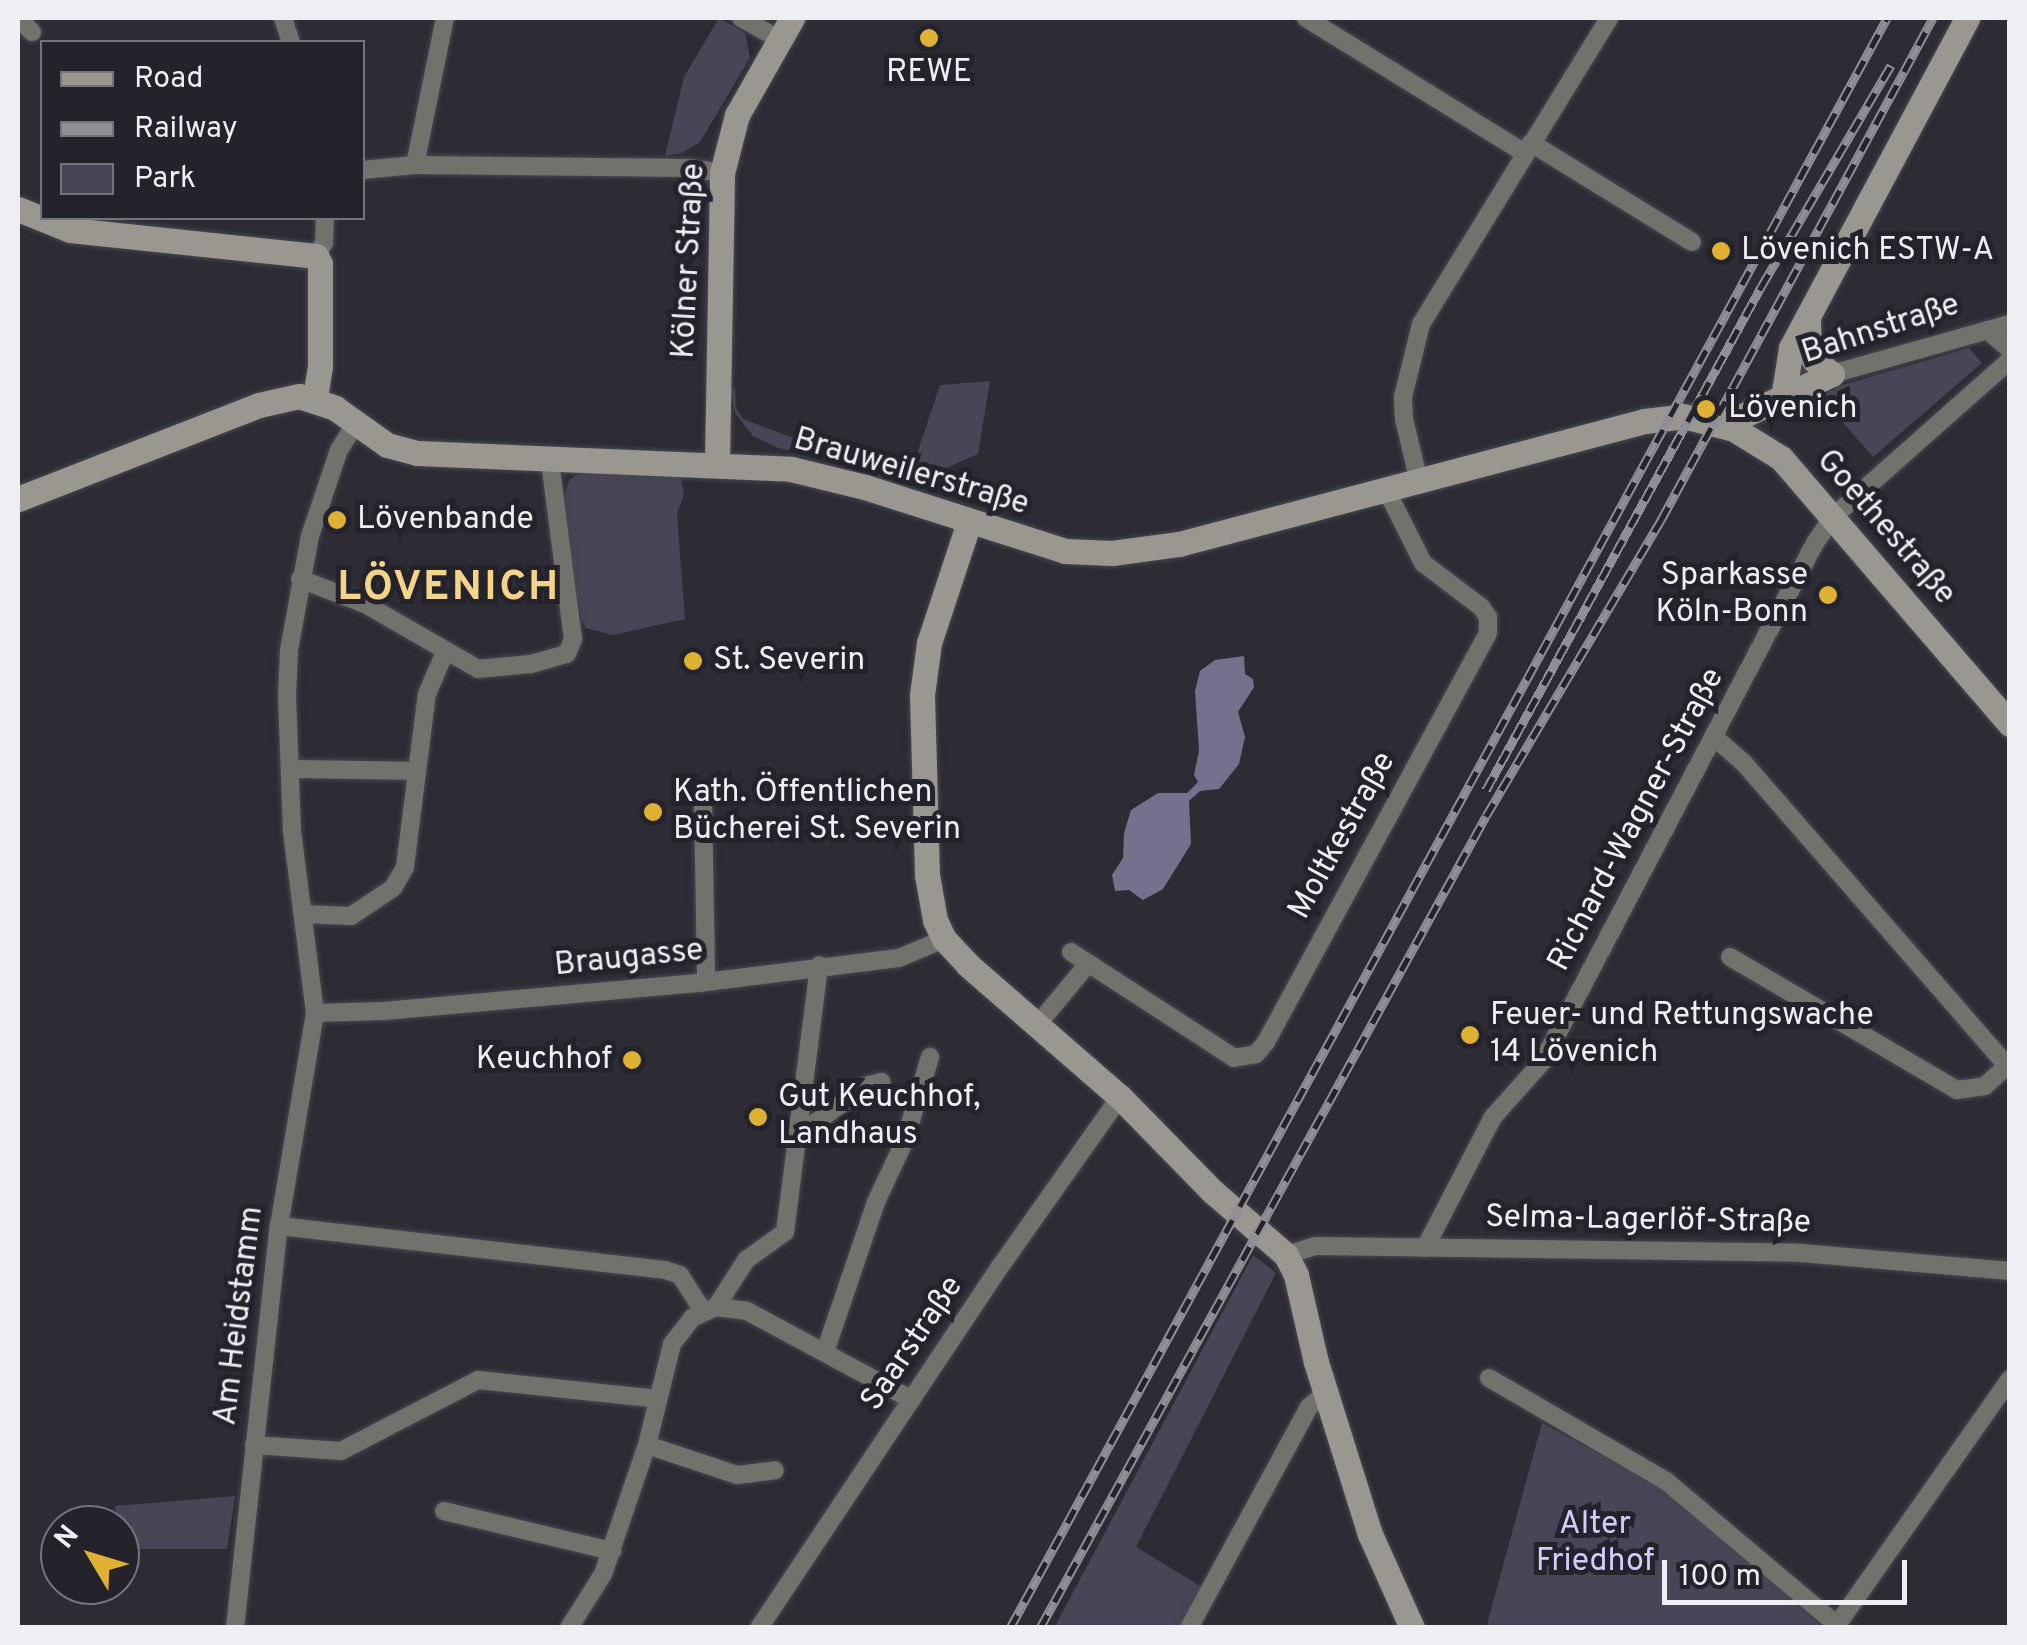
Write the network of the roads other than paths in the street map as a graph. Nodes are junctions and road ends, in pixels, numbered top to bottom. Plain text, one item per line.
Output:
1 (18, 18) edge
2 (445, 18) edge
3 (741, 18) edge
4 (1306, 18) edge
5 (1610, 18) edge
6 (1968, 18) edge
7 (786, 28) edge
8 (32, 32) dead end
9 (1528, 148) junction
10 (416, 166) junction
11 (365, 170) edge
12 (722, 173) junction
13 (44, 220) edge
14 (325, 220) edge
15 (1692, 242) dead end
16 (316, 256) junction
17 (1808, 320) junction
18 (2010, 324) edge
19 (1987, 330) junction
20 (2010, 349) edge
21 (2010, 360) edge
22 (1832, 374) junction
23 (315, 398) junction
24 (1779, 400) junction
25 (1683, 416) joint
26 (355, 424) junction
27 (1723, 426) junction
28 (1768, 447) junction
29 (550, 461) junction
30 (717, 463) junction
31 (1420, 482) junction
32 (1388, 491) junction
33 (18, 499) edge
34 (1834, 517) junction
35 (968, 522) junction
36 (300, 579) junction
37 (445, 652) junction
38 (2010, 724) edge
39 (1714, 737) junction
40 (290, 769) junction
41 (414, 771) junction
42 (703, 802) dead end
43 (303, 914) junction
44 (944, 939) junction
45 (1071, 952) dead end
46 (1730, 957) dead end
47 (819, 965) junction
48 (1087, 965) junction
49 (706, 982) junction
50 (315, 1013) junction
51 (1038, 1024) junction
52 (930, 1057) dead end
53 (2008, 1064) edge
54 (881, 1082) dead end
55 (1120, 1097) junction
56 (798, 1135) junction
57 (279, 1226) junction
58 (1425, 1248) junction
59 (1286, 1255) junction
60 (2010, 1272) edge
61 (710, 1309) junction
62 (825, 1352) junction
63 (1489, 1378) dead end
64 (2010, 1379) edge
65 (1327, 1392) junction
66 (658, 1398) junction
67 (912, 1400) junction
68 (254, 1445) junction
69 (648, 1445) junction
70 (775, 1470) dead end
71 (444, 1511) dead end
72 (612, 1551) junction
73 (1838, 1626) edge
74 (235, 1628) edge
75 (569, 1628) edge
76 (759, 1628) edge
77 (1189, 1628) edge
78 (1412, 1628) edge

1 - 8 street
2 - 10 street
3 - 7 street
4 - 9 street
5 - 9 street
6 - 17 street
7 - 12 street, Kölner Straße
9 - 15 street
9 - 31 street
10 - 11 street
10 - 12 street
12 - 30 street, Kölner Straße
13 - 16 street
14 - 16 street
16 - 23 street
17 - 22 street
17 - 24 street
18 - 19 street, Bahnstraße
19 - 20 street
19 - 22 street, Bahnstraße
21 - 34 street, Richard-Wagner-Straße
22 - 24 street, Bahnstraße
23 - 26 street, Brauweilerstraße
23 - 33 street
24 - 27 street, Bahnstraße
24 - 28 street, Bahnstraße
25 - 27 street, Goethestraße
25 - 31 street, Brauweilerstraße
26 - 29 street, Brauweilerstraße
26 - 36 street, Am Heidstamm
27 - 28 street, Goethestraße
28 - 34 street, Goethestraße
29 - 30 street, Brauweilerstraße
29 - 37 street
30 - 35 street, Brauweilerstraße
31 - 32 street, Brauweilerstraße
32 - 35 street, Brauweilerstraße
32 - 48 street, Moltkestraße
34 - 38 street, Goethestraße
34 - 39 street, Richard-Wagner-Straße
35 - 44 street
36 - 37 street
36 - 40 street, Am Heidstamm
37 - 41 street
39 - 53 street
39 - 58 street, Richard-Wagner-Straße
40 - 41 street
40 - 43 street, Am Heidstamm
41 - 43 street
42 - 49 street
43 - 50 street, Am Heidstamm
44 - 47 street, Braugasse
44 - 51 street
45 - 48 street, Moltkestraße
46 - 53 street
47 - 49 street, Braugasse
47 - 56 street
48 - 51 street
49 - 50 street, Braugasse
50 - 57 street, Am Heidstamm
51 - 55 street
52 - 62 street
54 - 56 street
55 - 59 street
55 - 67 street, Saarstraße
56 - 61 street
57 - 61 street
57 - 68 street, Am Heidstamm
58 - 59 street, Selma-Lagerlöf-Straße
58 - 60 street, Selma-Lagerlöf-Straße
59 - 65 street
61 - 62 street
61 - 66 street
62 - 67 street
63 - 73 street
64 - 73 street
65 - 77 street
65 - 78 street
66 - 68 street
66 - 69 street
67 - 76 street, Saarstraße
68 - 74 street, Am Heidstamm
69 - 70 street
69 - 72 street
71 - 72 street
72 - 75 street

